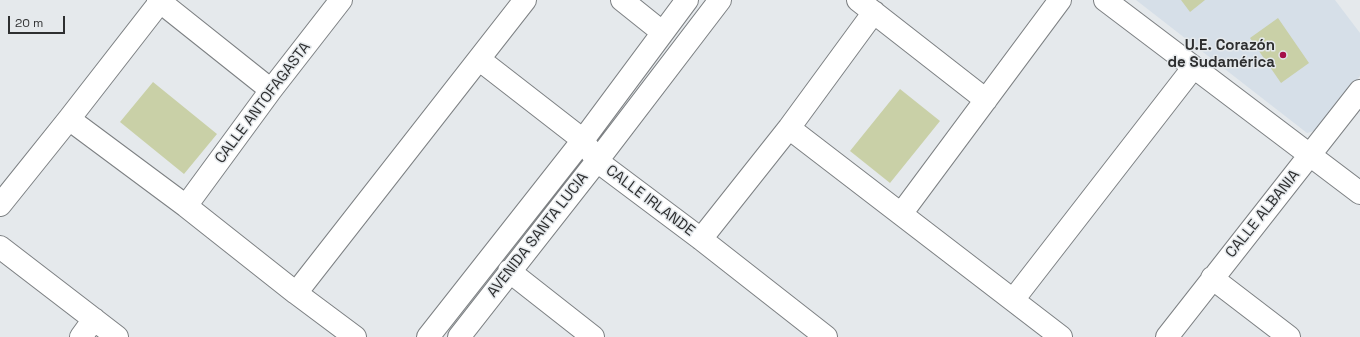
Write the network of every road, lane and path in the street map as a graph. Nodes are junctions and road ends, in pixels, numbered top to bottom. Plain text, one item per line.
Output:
1 (341, 0) edge
2 (526, 0) edge
3 (622, 0) edge
4 (687, 0) edge
5 (720, 0) edge
6 (1060, 0) edge
7 (1105, 0) edge
8 (159, 1) edge
9 (866, 6) edge
10 (662, 32) junction
11 (480, 60) junction
12 (1193, 68) junction
13 (271, 90) junction
14 (1360, 91) edge
15 (986, 100) junction
16 (69, 119) junction
17 (790, 128) junction
18 (582, 140) junction
19 (1310, 155) junction
20 (597, 161) junction
21 (1360, 193) edge
22 (0, 205) edge
23 (186, 206) junction
24 (901, 214) junction
25 (701, 239) junction
26 (0, 248) edge
27 (509, 271) junction
28 (1212, 278) junction
29 (296, 293) junction
30 (1013, 300) junction
31 (94, 319) junction
32 (81, 337) edge
33 (117, 337) edge
34 (355, 337) edge
35 (428, 337) edge
36 (459, 337) edge
37 (593, 337) edge
38 (826, 337) edge
39 (1060, 337) edge
40 (1167, 337) edge
41 (1289, 337) edge

1 - 13 street, CALLE ANTOFAGASTA
2 - 11 street
3 - 10 street
4 - 10 street, AVENIDA SANTA LUCIA
5 - 20 street, AVENIDA SANTA LUCIA
6 - 15 street
7 - 12 street
8 - 13 street
8 - 16 street
9 - 15 street
9 - 17 street
10 - 18 street, AVENIDA SANTA LUCIA
11 - 18 street, CALLE IRLANDE
11 - 29 street
12 - 19 street
12 - 30 street
13 - 23 street, CALLE ANTOFAGASTA
14 - 19 street, CALLE ALBANIA
15 - 24 street
16 - 22 street
16 - 23 street
17 - 24 street
17 - 25 street
18 - 20 street, CALLE IRLANDE
18 - 35 street, AVENIDA SANTA LUCIA
19 - 21 street
19 - 28 street, CALLE ALBANIA
20 - 25 street, CALLE IRLANDE
20 - 27 street, AVENIDA SANTA LUCIA
23 - 29 street
24 - 30 street
25 - 38 street, CALLE IRLANDE
26 - 31 street
27 - 36 street, AVENIDA SANTA LUCIA
27 - 37 street
28 - 40 street, CALLE ALBANIA
28 - 41 street
29 - 34 street
30 - 39 street
31 - 32 street
31 - 33 street

